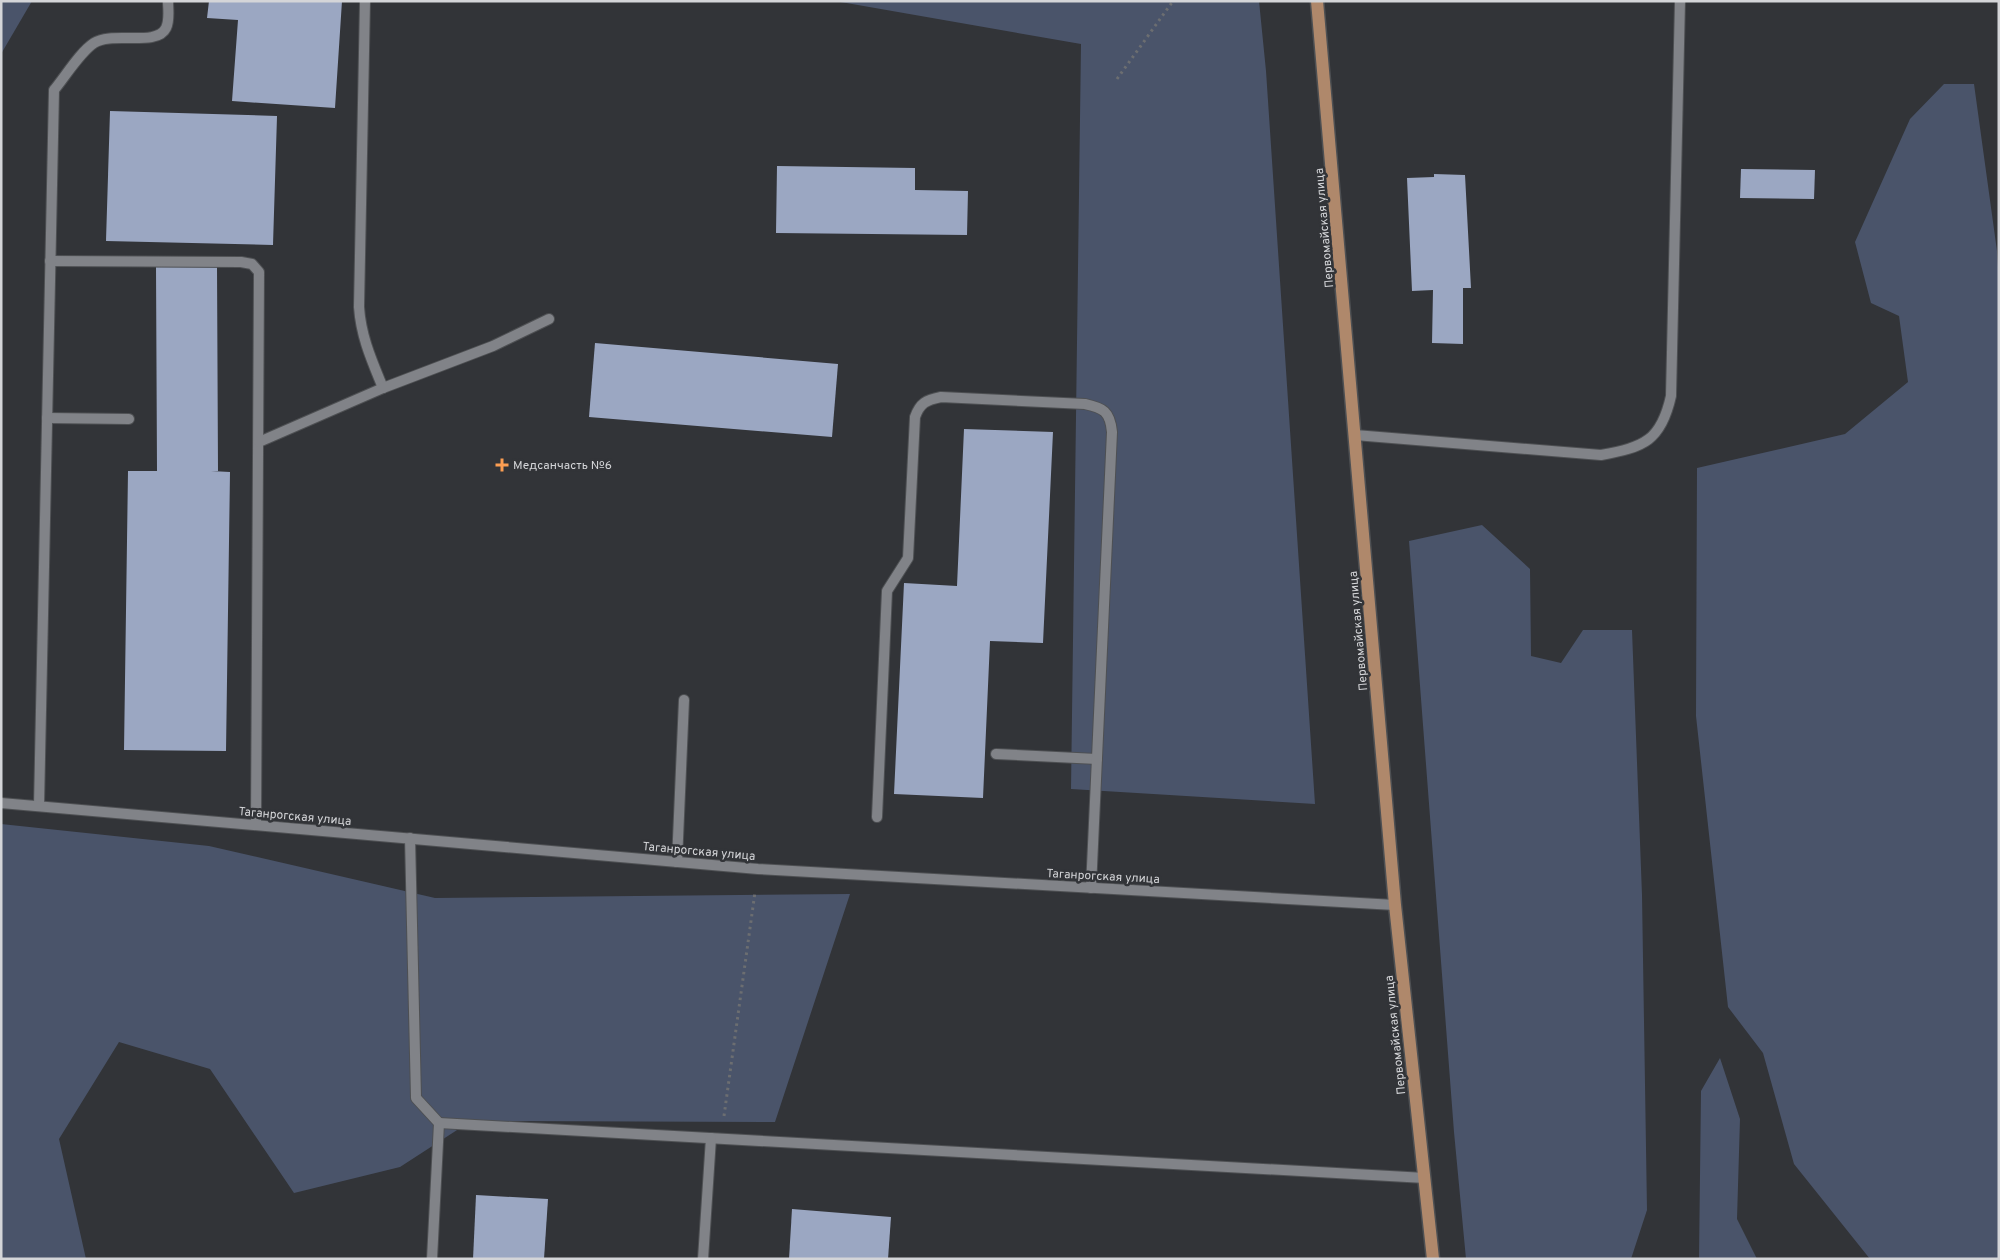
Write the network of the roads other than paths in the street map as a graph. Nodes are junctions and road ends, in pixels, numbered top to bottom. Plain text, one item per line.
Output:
1 (168, 1) edge
2 (365, 1) edge
3 (1317, 1) edge
4 (1680, 1) edge
5 (50, 261) junction
6 (549, 319) dead end
7 (383, 388) junction
8 (47, 418) junction
9 (129, 419) dead end
10 (1355, 435) junction
11 (259, 442) junction
12 (684, 700) dead end
13 (996, 754) dead end
14 (1097, 759) junction
15 (1, 803) edge
16 (39, 806) junction
17 (877, 817) dead end
18 (256, 825) junction
19 (410, 838) junction
20 (677, 862) junction
21 (1091, 888) junction
22 (1395, 905) junction
23 (439, 1123) junction
24 (716, 1139) junction
25 (1425, 1178) junction
26 (432, 1259) edge
27 (703, 1259) edge
28 (1433, 1259) edge

1 - 5 street
2 - 7 street
3 - 10 main road, Первомайская улица
4 - 10 street
5 - 8 street
5 - 11 street
6 - 7 street
7 - 11 street
8 - 9 street
8 - 16 street
10 - 22 main road, Первомайская улица
11 - 18 street
12 - 20 street
13 - 14 street
14 - 17 street
14 - 21 street
15 - 16 street, Таганрогская улица
16 - 18 street, Таганрогская улица
18 - 19 street, Таганрогская улица
19 - 20 street, Таганрогская улица
19 - 23 street
20 - 21 street, Таганрогская улица
21 - 22 street, Таганрогская улица
22 - 25 main road, Первомайская улица
23 - 24 street
23 - 26 street
24 - 25 street
24 - 27 street
25 - 28 main road, Первомайская улица

